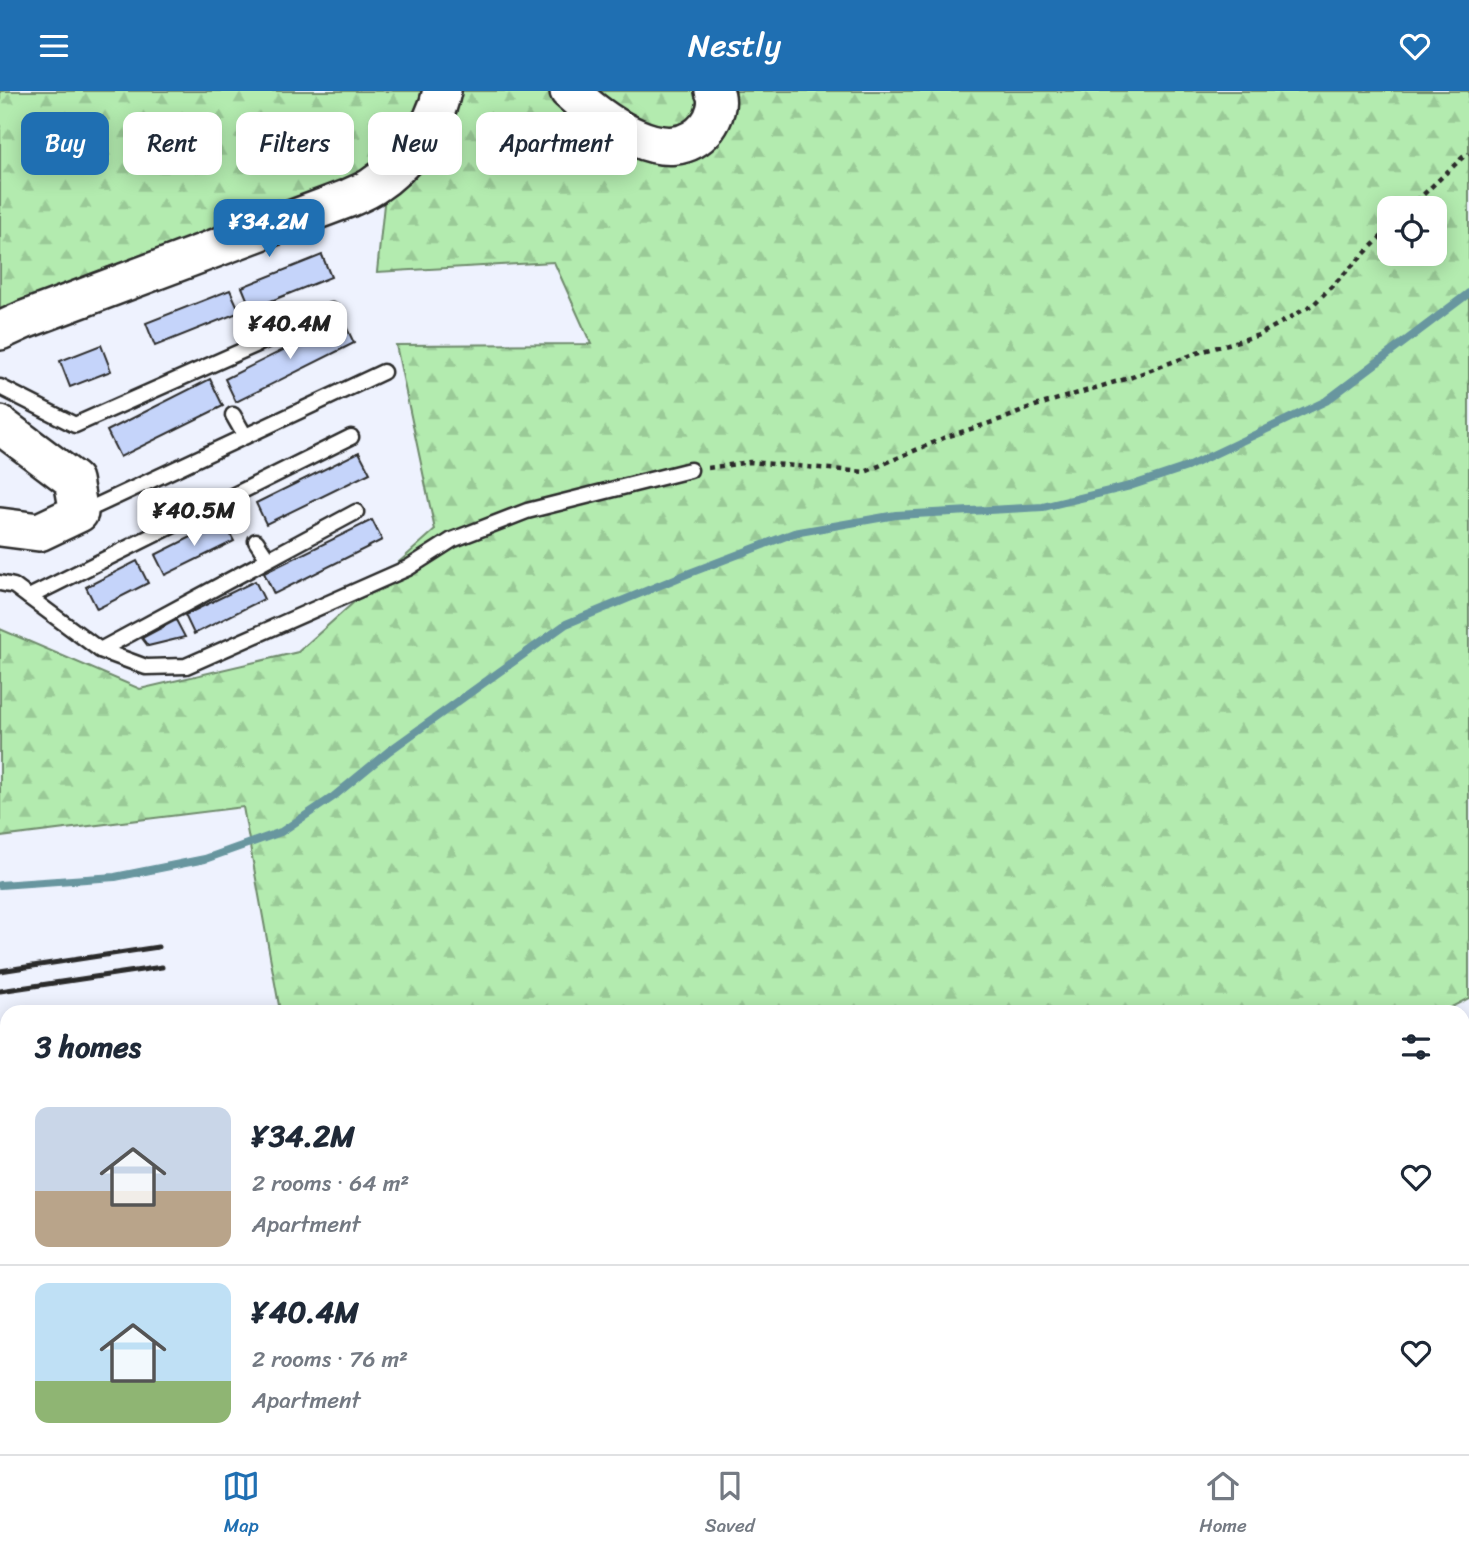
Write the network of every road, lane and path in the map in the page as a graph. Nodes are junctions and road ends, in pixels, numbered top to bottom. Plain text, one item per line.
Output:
1 (442, 91) edge
2 (569, 91) edge
3 (714, 91) edge
4 (1469, 154) edge
5 (1422, 196) edge
6 (1377, 241) edge
7 (332, 311) dead end
8 (0, 331) edge
9 (383, 372) dead end
10 (0, 387) edge
11 (233, 415) dead end
12 (0, 425) edge
13 (245, 436) junction
14 (351, 437) dead end
15 (690, 470) joint
16 (356, 512) dead end
17 (79, 513) junction
18 (0, 527) edge
19 (256, 541) dead end
20 (268, 559) junction
21 (0, 583) edge
22 (29, 597) junction
23 (100, 650) junction

1 - 8 street
2 - 3 street
4 - 5 path
6 - 15 path
7 - 10 lane
9 - 13 lane
11 - 13 lane
12 - 17 street
13 - 17 lane
14 - 22 lane
15 - 23 lane
16 - 20 lane
17 - 18 street
19 - 20 lane
20 - 23 lane
21 - 22 lane
22 - 23 lane

